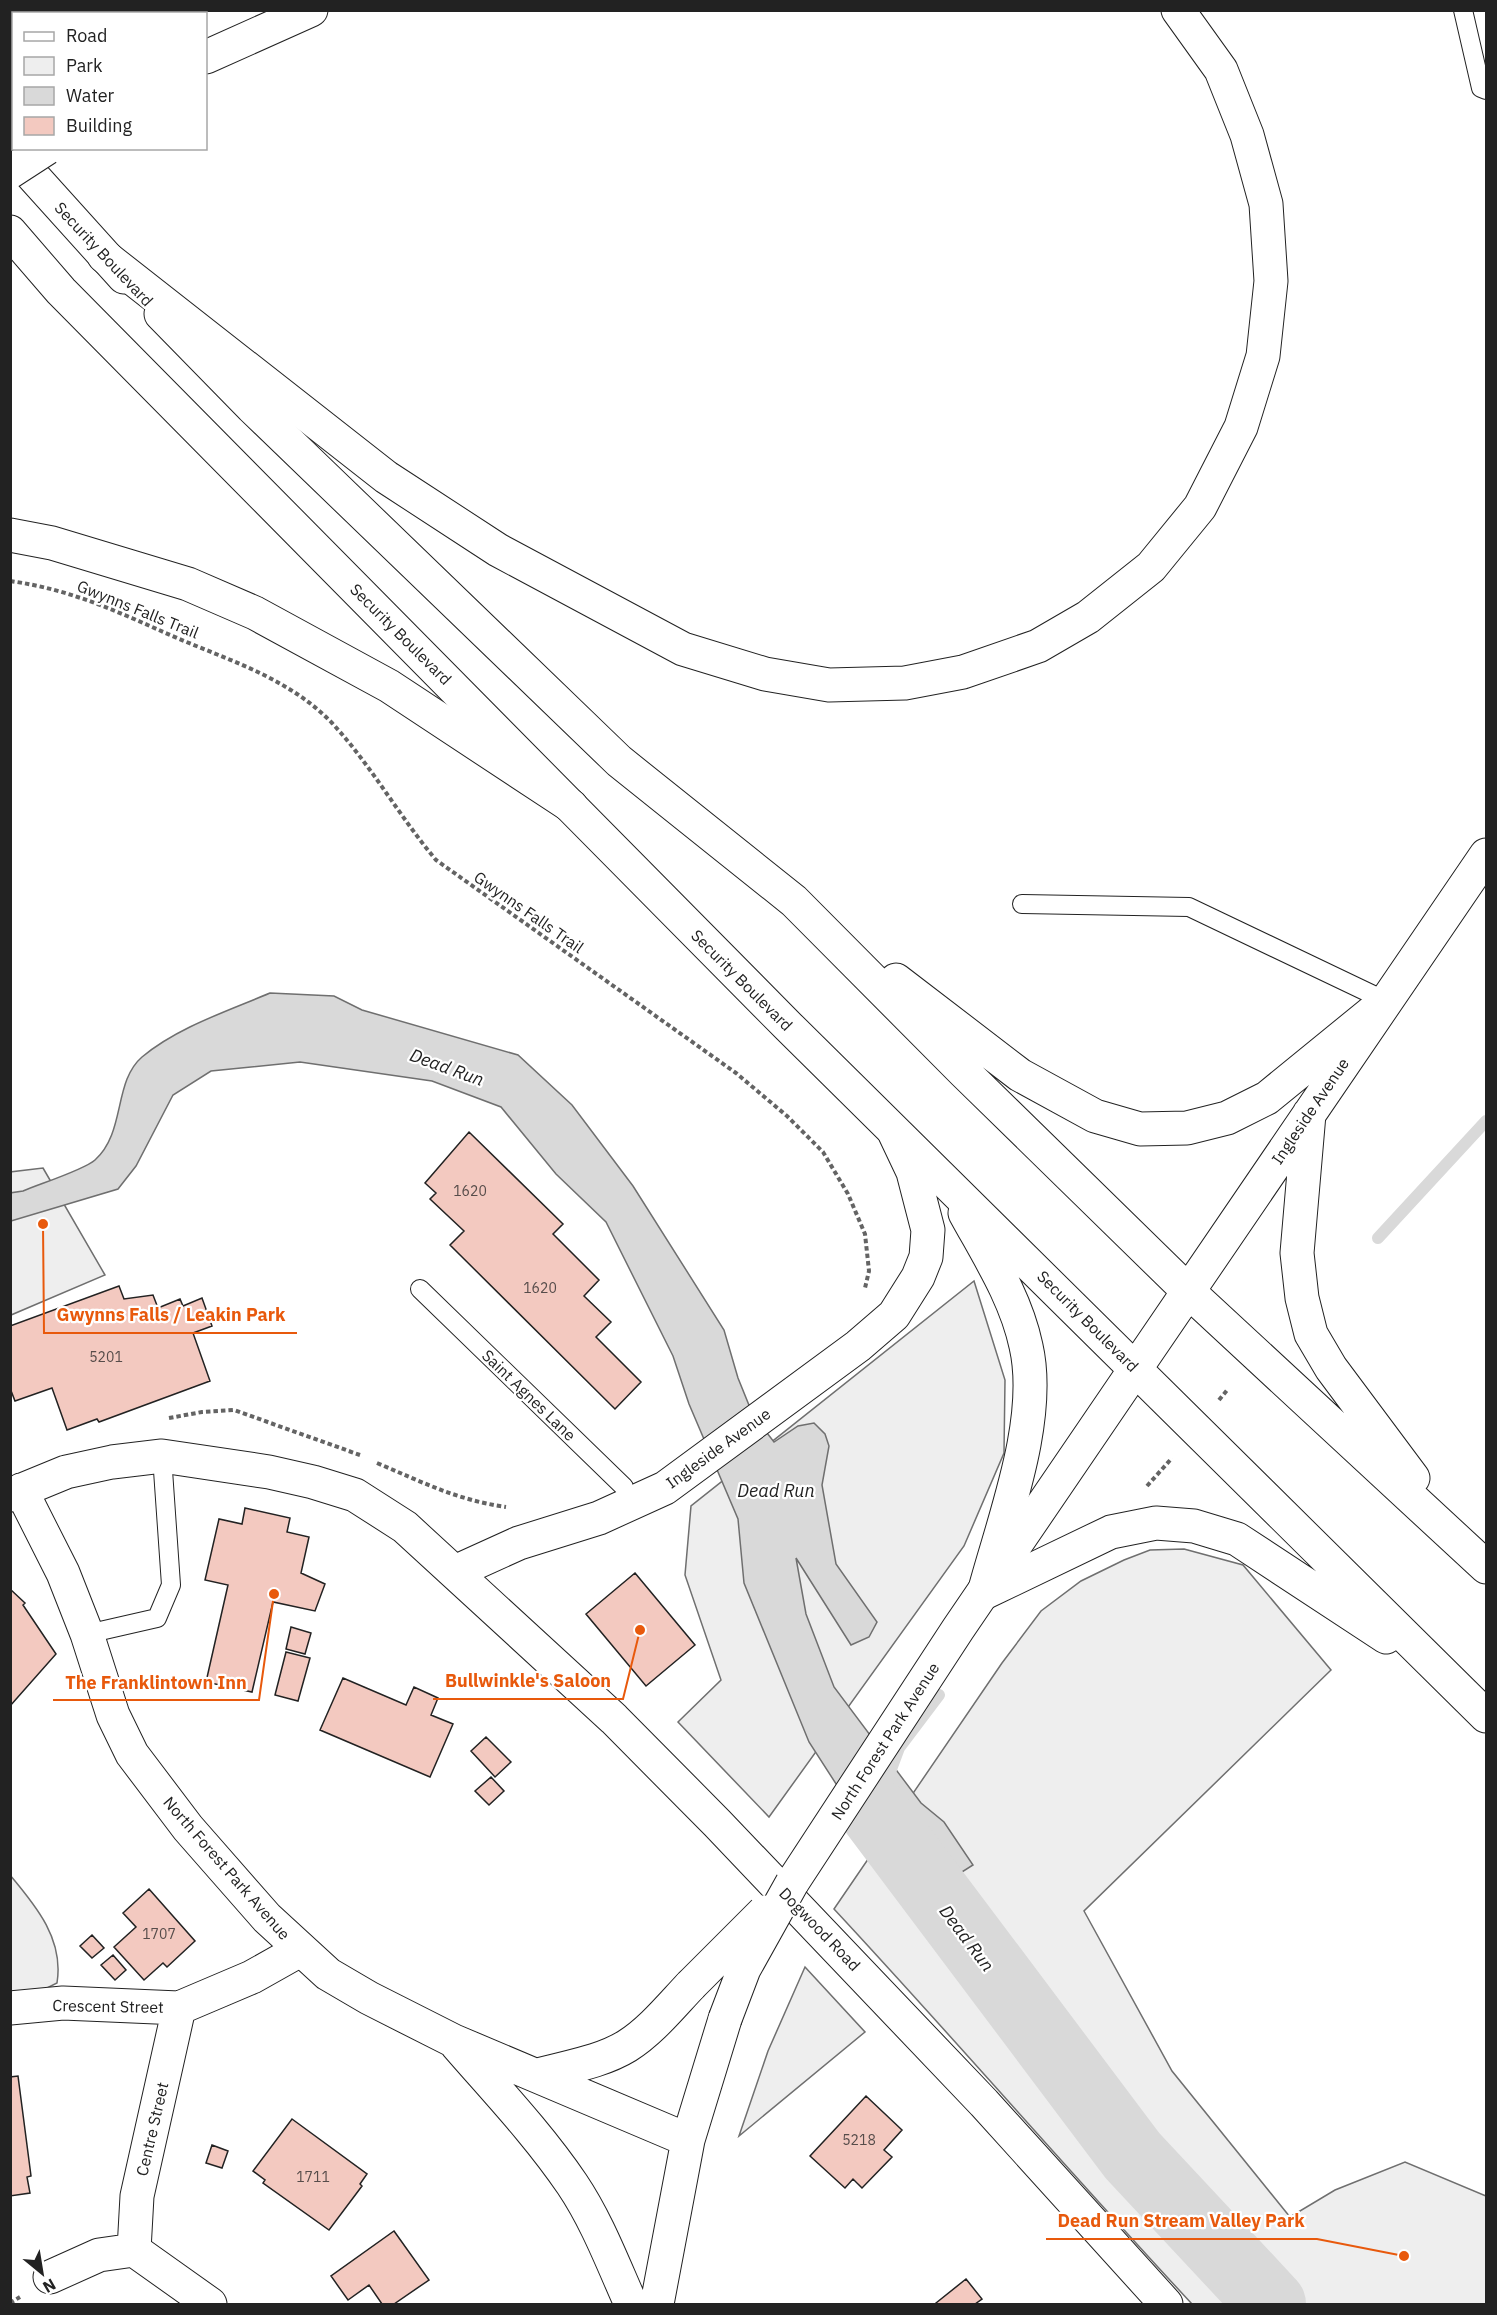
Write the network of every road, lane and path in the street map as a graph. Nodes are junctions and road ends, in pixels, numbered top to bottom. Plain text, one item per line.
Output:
1 (266, 10) edge
2 (312, 10) edge
3 (1178, 10) edge
4 (1463, 10) edge
5 (207, 47) edge
6 (207, 57) edge
7 (1486, 90) edge
8 (14, 150) edge
9 (44, 150) edge
10 (10, 172) edge
11 (10, 232) edge
12 (104, 256) junction
13 (10, 535) edge
14 (10, 581) edge
15 (571, 806) junction
16 (1486, 855) edge
17 (794, 901) junction
18 (1022, 904) dead end
19 (1386, 1001) junction
20 (1309, 1113) junction
21 (892, 1127) junction
22 (950, 1185) junction
23 (420, 1289) dead end
24 (1188, 1291) junction
25 (865, 1292) dead end
26 (1136, 1368) junction
27 (1179, 1452) dead end
28 (162, 1456) junction
29 (16, 1493) edge
30 (1139, 1494) dead end
31 (629, 1496) junction
32 (1459, 1540) junction
33 (1486, 1567) edge
34 (455, 1572) junction
35 (984, 1593) junction
36 (87, 1634) junction
37 (1446, 1677) junction
38 (1486, 1716) edge
39 (792, 1883) junction
40 (300, 1950) junction
41 (10, 2008) edge
42 (179, 2008) junction
43 (454, 2041) junction
44 (538, 2075) junction
45 (688, 2140) junction
46 (134, 2250) junction
47 (50, 2277) dead end
48 (210, 2304) edge
49 (631, 2304) edge
50 (657, 2304) edge
51 (1166, 2304) edge

1 - 5 main road
2 - 6 main road
3 - 12 main road
4 - 7 lane
8 - 12 main road, Security Boulevard
9 - 10 main road, bridge
11 - 15 main road, Security Boulevard
12 - 17 main road, Security Boulevard
13 - 15 main road
14 - 25 path, Gwynns Falls Trail
15 - 21 main road, Security Boulevard
16 - 19 main road, Ingleside Avenue
17 - 19 main road
17 - 24 main road, Security Boulevard
18 - 19 lane
19 - 20 main road, Ingleside Avenue
20 - 24 main road, Ingleside Avenue
20 - 32 main road
21 - 22 main road, Security Boulevard
21 - 31 main road, Ingleside Avenue
22 - 26 main road, Security Boulevard
22 - 35 main road
23 - 31 lane, Saint Agnes Lane
24 - 26 main road, Ingleside Avenue
24 - 32 main road, Security Boulevard
26 - 35 main road, North Forest Park Avenue
26 - 37 main road, Security Boulevard
27 - 30 path
28 - 29 main road, Dogwood Road
28 - 34 main road, Dogwood Road
28 - 36 lane
29 - 36 main road, North Forest Park Avenue
31 - 34 main road, Ingleside Avenue
32 - 33 main road, Security Boulevard
34 - 51 main road, Dogwood Road
35 - 37 main road
35 - 39 main road, North Forest Park Avenue
36 - 40 main road, North Forest Park Avenue
37 - 38 main road, Security Boulevard
39 - 44 main road, bridge
39 - 45 main road, North Forest Park Avenue, bridge
40 - 42 main road, Crescent Street
40 - 43 main road, North Forest Park Avenue
41 - 42 main road, Crescent Street
42 - 46 main road, Centre Street
43 - 44 main road, North Forest Park Avenue
43 - 49 main road
44 - 45 main road, North Forest Park Avenue
45 - 50 main road, North Forest Park Avenue
46 - 47 main road
46 - 48 main road

